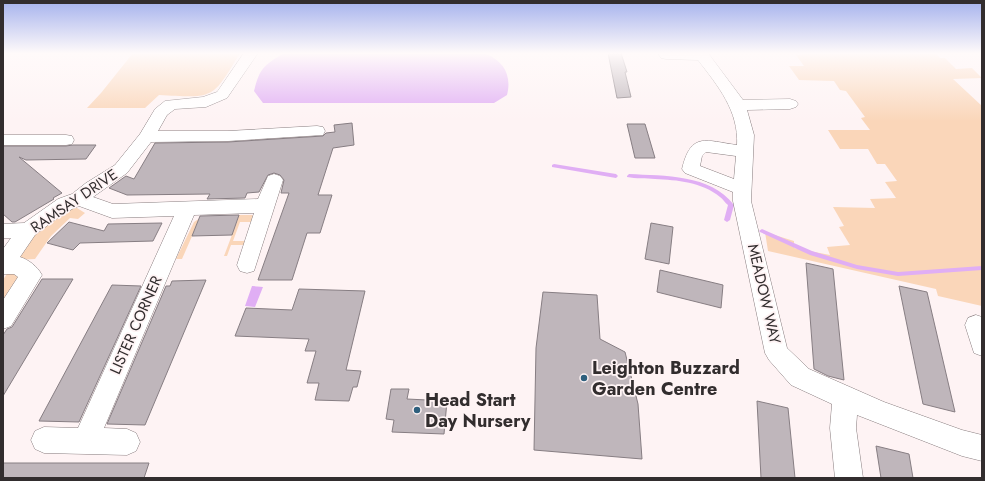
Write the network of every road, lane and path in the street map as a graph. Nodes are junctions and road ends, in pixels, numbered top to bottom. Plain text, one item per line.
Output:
1 (236, 75) edge
2 (717, 75) edge
3 (790, 104) dead end
4 (738, 105) junction
5 (317, 131) dead end
6 (146, 137) junction
7 (3, 140) edge
8 (66, 140) dead end
9 (745, 152) junction
10 (274, 180) dead end
11 (743, 189) junction
12 (78, 199) junction
13 (266, 206) junction
14 (187, 209) junction
15 (28, 230) junction
16 (3, 231) edge
17 (247, 265) dead end
18 (3, 266) edge
19 (3, 319) edge
20 (845, 398) junction
21 (44, 440) dead end
22 (85, 441) junction
23 (127, 442) dead end
24 (982, 448) edge
25 (849, 478) edge

1 - 6 street, RAMSAY DRIVE
2 - 4 street, MEADOW WAY
3 - 4 street
4 - 9 street, MEADOW WAY
5 - 6 street
6 - 12 street, RAMSAY DRIVE
7 - 8 street
9 - 11 street, MEADOW WAY
9 - 11 street
10 - 13 street
11 - 20 street, MEADOW WAY
12 - 14 street
12 - 15 street, RAMSAY DRIVE
13 - 14 street
13 - 17 street
14 - 22 street, LISTER CORNER
15 - 16 street
15 - 18 street, RAMSAY DRIVE
18 - 19 street, RAMSAY DRIVE
20 - 24 street, MEADOW WAY
20 - 25 street
21 - 22 street
22 - 23 street

